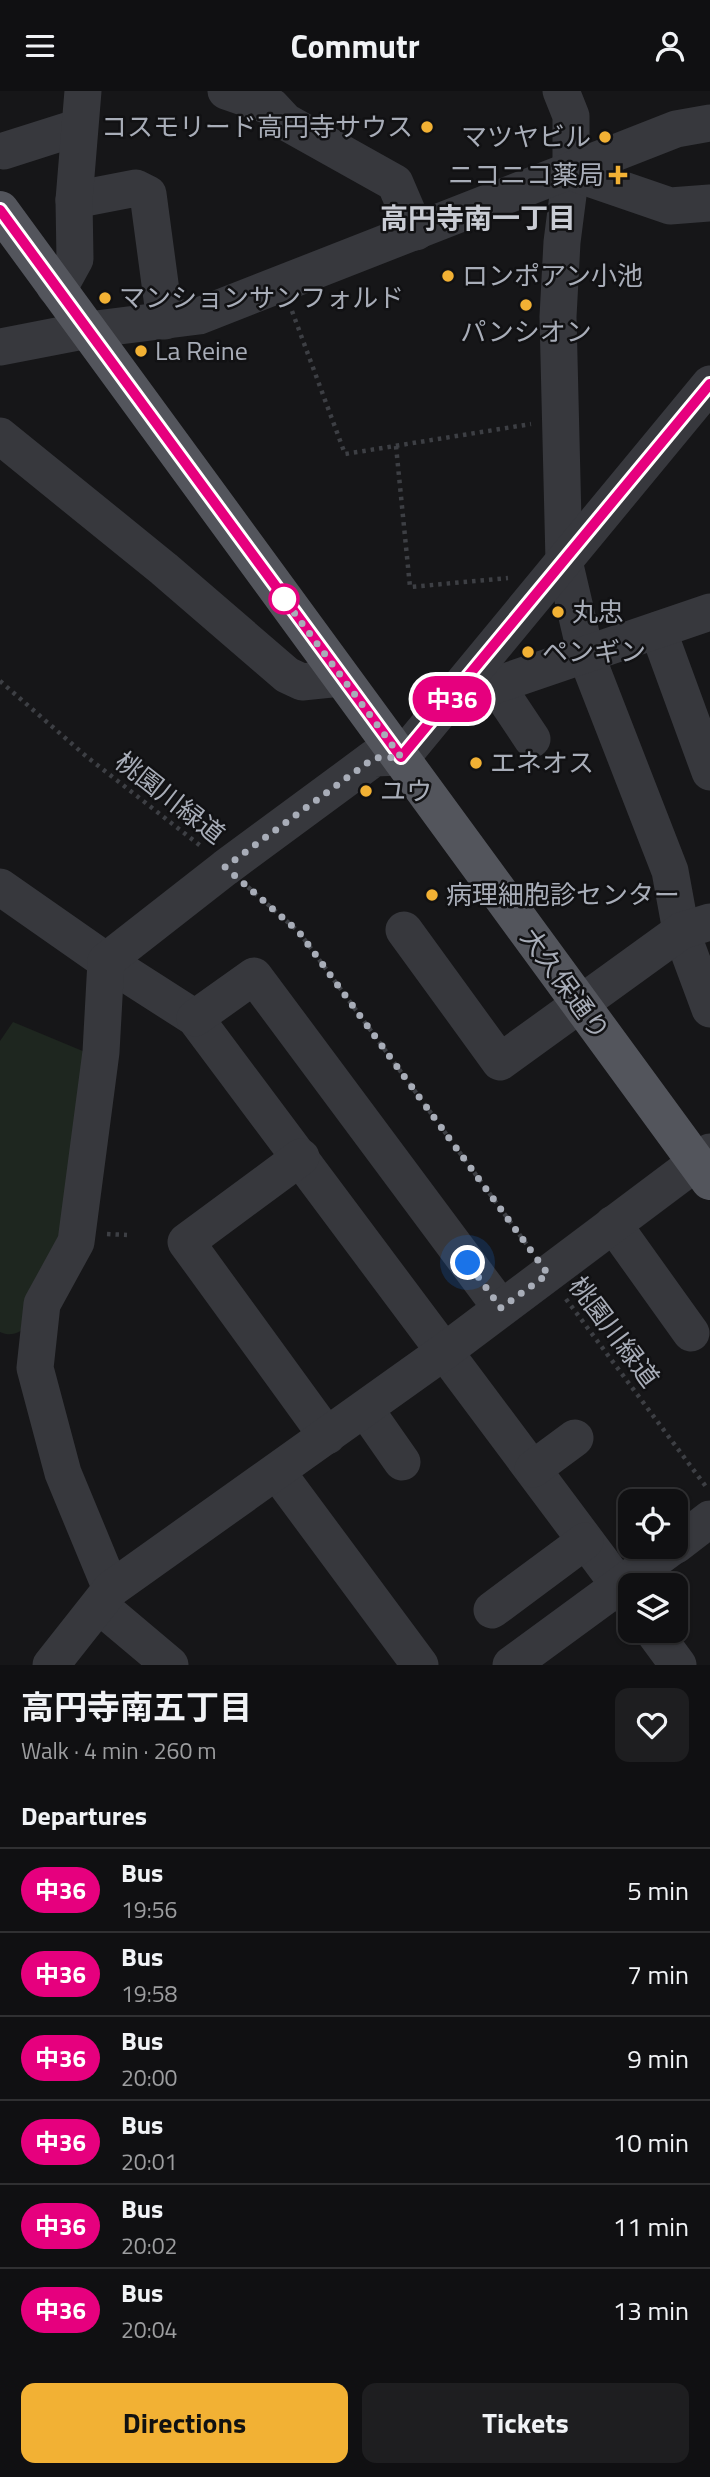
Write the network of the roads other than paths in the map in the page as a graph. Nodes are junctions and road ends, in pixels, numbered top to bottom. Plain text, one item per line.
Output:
1 (83, 91) edge
2 (226, 91) edge
3 (561, 91) edge
4 (710, 123) edge
5 (79, 127) junction
6 (4, 151) dead end
7 (571, 172) junction
8 (74, 201) junction
9 (710, 202) edge
10 (0, 210) edge
11 (416, 232) junction
12 (55, 287) junction
13 (165, 321) junction
14 (88, 330) junction
15 (0, 347) edge
16 (710, 384) edge
17 (0, 436) edge
18 (559, 568) junction
19 (710, 612) edge
20 (658, 630) junction
21 (586, 655) junction
22 (341, 678) junction
23 (496, 685) junction
24 (456, 695) junction
25 (532, 739) dead end
26 (401, 757) junction
27 (710, 772) edge
28 (0, 887) edge
29 (695, 926) edge
30 (404, 930) dead end
31 (106, 961) junction
32 (579, 1004) junction
33 (710, 1009) edge
34 (195, 1018) junction
35 (301, 1157) junction
36 (705, 1165) edge
37 (613, 1224) junction
38 (501, 1308) junction
39 (691, 1333) dead end
40 (446, 1351) junction
41 (365, 1409) junction
42 (327, 1436) junction
43 (575, 1438) dead end
44 (402, 1462) dead end
45 (533, 1469) junction
46 (276, 1472) junction
47 (710, 1519) edge
48 (688, 1536) edge
49 (585, 1541) junction
50 (660, 1559) edge
51 (646, 1573) edge
52 (618, 1584) edge
53 (618, 1597) edge
54 (105, 1598) junction
55 (492, 1609) dead end
56 (662, 1643) edge
57 (51, 1665) edge
58 (170, 1665) edge
59 (420, 1665) edge
60 (511, 1665) edge
61 (678, 1665) edge

1 - 5 street
2 - 11 street
3 - 7 street
4 - 7 street
5 - 6 street
5 - 8 street
7 - 9 street
7 - 11 street
7 - 18 street
8 - 12 street
8 - 13 street
10 - 12 main road, 大久保通り
11 - 13 street
12 - 14 main road, 大久保通り
13 - 14 street
14 - 15 street
14 - 22 main road, 大久保通り
16 - 18 street
17 - 22 street
18 - 21 street
18 - 24 street
19 - 20 street
20 - 21 street
20 - 27 street
21 - 23 street
21 - 29 street
22 - 26 main road, 大久保通り
23 - 24 street
23 - 25 street
24 - 26 street
26 - 31 street
26 - 32 main road, 大久保通り
28 - 31 street
29 - 32 street
29 - 33 street
30 - 32 street
31 - 34 street
31 - 54 street
32 - 36 main road, 大久保通り
34 - 35 street
34 - 38 street
35 - 40 street
35 - 42 street
36 - 37 street
37 - 38 street
37 - 39 street
38 - 40 street
40 - 41 street
40 - 45 street
41 - 42 street
41 - 44 street
42 - 46 street
43 - 45 street
45 - 49 street
46 - 54 street
46 - 59 street
47 - 48 street
49 - 52 street
49 - 55 street
50 - 51 street
53 - 60 street
54 - 57 street
54 - 58 street
56 - 61 street

